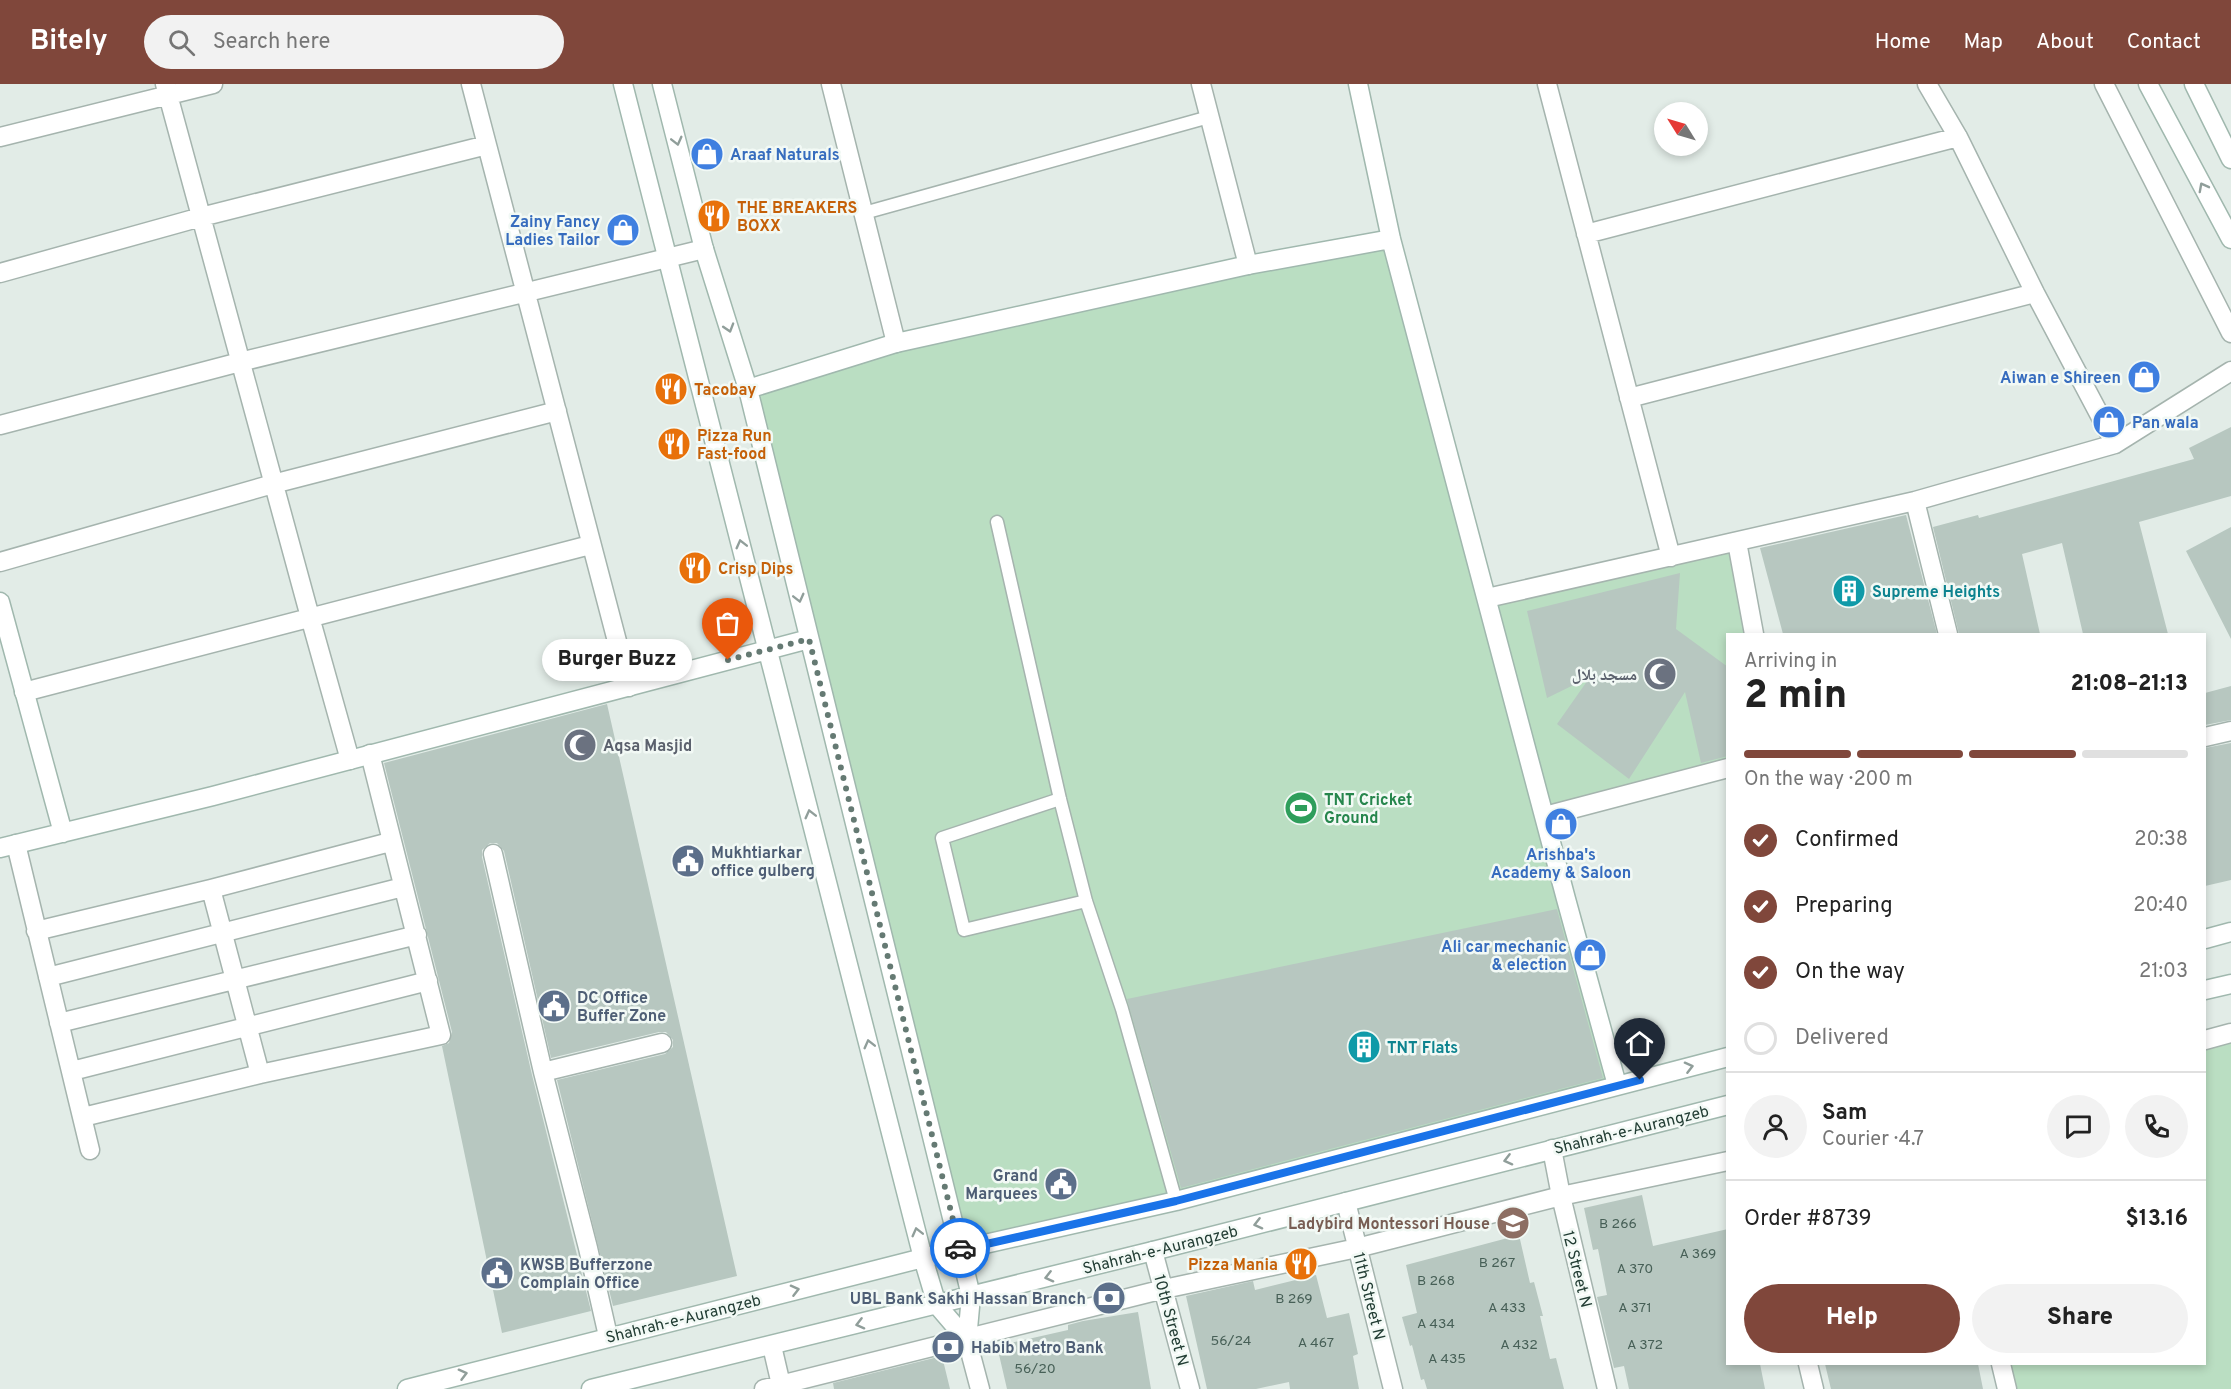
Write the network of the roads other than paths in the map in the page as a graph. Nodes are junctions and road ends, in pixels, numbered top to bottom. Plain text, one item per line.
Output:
1 (213, 84) edge
2 (471, 84) edge
3 (623, 84) edge
4 (662, 84) edge
5 (1201, 84) edge
6 (1358, 84) edge
7 (1547, 84) edge
8 (1927, 84) edge
9 (2104, 84) edge
10 (2148, 84) edge
11 (2194, 84) edge
12 (834, 85) edge
13 (167, 89) edge
14 (1209, 117) junction
15 (0, 136) edge
16 (1958, 137) junction
17 (487, 145) junction
18 (2231, 159) edge
19 (864, 213) junction
20 (201, 217) junction
21 (1586, 234) junction
22 (1391, 239) junction
23 (2231, 239) edge
24 (704, 249) junction
25 (668, 259) junction
26 (1248, 265) junction
27 (0, 273) edge
28 (526, 291) junction
29 (2035, 293) junction
30 (2231, 333) edge
31 (896, 343) junction
32 (240, 362) junction
33 (2231, 371) edge
34 (748, 389) junction
35 (1629, 398) junction
36 (557, 411) junction
37 (0, 425) edge
38 (2115, 444) junction
39 (273, 484) junction
40 (1915, 501) junction
41 (997, 522) dead end
42 (1737, 542) junction
43 (590, 544) junction
44 (1671, 557) junction
45 (0, 562) edge
46 (1487, 598) junction
47 (0, 602) edge
48 (310, 617) junction
49 (1754, 633) edge
50 (1948, 633) edge
51 (809, 639) junction
52 (768, 650) junction
53 (628, 687) junction
54 (24, 692) junction
55 (2231, 731) edge
56 (2206, 737) edge
57 (370, 754) junction
58 (350, 760) junction
59 (1726, 769) edge
60 (1060, 799) junction
61 (1545, 816) junction
62 (63, 832) junction
63 (390, 842) junction
64 (8, 846) edge
65 (493, 854) dead end
66 (403, 887) junction
67 (211, 889) junction
68 (1086, 901) junction
69 (36, 931) junction
70 (2231, 932) edge
71 (222, 934) junction
72 (417, 935) junction
73 (2206, 939) edge
74 (48, 977) junction
75 (235, 980) junction
76 (428, 981) junction
77 (2231, 984) edge
78 (2206, 990) edge
79 (60, 1023) junction
80 (247, 1027) junction
81 (2231, 1033) edge
82 (2206, 1040) edge
83 (662, 1043) dead end
84 (1726, 1058) edge
85 (72, 1071) junction
86 (543, 1072) junction
87 (260, 1074) junction
88 (1617, 1085) junction
89 (1726, 1105) edge
90 (83, 1117) junction
91 (1551, 1149) junction
92 (90, 1150) dead end
93 (1726, 1161) edge
94 (1561, 1196) junction
95 (1176, 1201) junction
96 (1346, 1202) junction
97 (1357, 1248) junction
98 (960, 1250) junction
99 (1153, 1251) junction
100 (923, 1258) junction
101 (1164, 1289) junction
102 (971, 1296) junction
103 (937, 1305) junction
104 (608, 1336) junction
105 (967, 1340) junction
106 (772, 1346) junction
107 (1808, 1365) edge
108 (2001, 1365) edge
109 (776, 1388) edge
110 (407, 1389) edge
111 (591, 1389) edge
112 (980, 1389) edge
113 (1190, 1389) edge
114 (1394, 1389) edge
115 (1607, 1389) edge
116 (1814, 1389) edge
117 (2007, 1389) edge

1 - 13 street
2 - 17 street
3 - 25 street
4 -> 24 street
5 - 14 street
6 - 22 street
7 - 21 street
8 - 16 street
9 - 30 street
23 -> 10 street
11 - 18 street
12 - 19 street
13 - 15 street
13 - 20 street
14 - 19 lane
14 - 26 street
16 - 21 street
16 - 29 street
17 - 20 street
17 - 28 street
19 - 31 street
20 - 27 street
20 - 32 street
21 - 35 street
22 - 26 street
22 - 46 street
24 - 25 street
24 -> 34 street
25 - 28 street
52 -> 25 street
26 - 31 street
28 - 32 street
28 - 36 street
29 - 35 street
29 - 38 street
31 - 34 street
32 - 37 street
32 - 39 street
33 - 38 street
34 -> 51 street
35 - 44 street
36 - 39 street
36 - 43 street
38 - 40 street
39 - 45 street
39 - 48 street
40 - 42 street
40 - 50 street
41 - 60 lane
42 - 44 street
42 - 49 street
43 - 48 street
43 - 53 street
44 - 46 street
46 - 61 street
47 - 54 street
48 - 54 street
48 - 58 street
51 - 52 street
51 - 98 street
52 - 53 street
100 -> 52 street
53 - 57 street
54 - 62 street
55 - 56 street
57 - 58 street
57 - 63 street
58 - 62 street
59 - 61 street
60 - 68 lane
60 - 68 lane
61 - 88 street
62 - 64 street
63 - 66 street
63 - 67 street
64 - 69 street
65 - 86 street
66 - 71 street
66 - 72 street
67 - 69 street
67 - 71 street
68 - 95 lane
69 - 74 street
70 - 73 street
71 - 74 street
71 - 75 street
72 - 75 street
72 - 76 street
74 - 79 street
75 - 79 street
75 - 80 street
76 - 80 street
76 - 87 street
77 - 78 street
79 - 85 street
80 - 85 street
80 - 87 street
81 - 82 street
83 - 86 street
88 -> 84 street, Shahrah-e-Aurangzeb
85 - 90 street
86 - 104 street
87 - 90 street
88 - 95 street, Shahrah-e-Aurangzeb
89 - 91 street, Shahrah-e-Aurangzeb
90 - 92 street
91 - 94 street, 12 Street N
91 -> 96 street, Shahrah-e-Aurangzeb
93 - 94 street
94 - 97 street
94 - 115 street, 12 Street N
95 - 98 street, Shahrah-e-Aurangzeb
96 - 97 street, 11th Street N
96 -> 99 street, Shahrah-e-Aurangzeb
97 - 101 street
97 - 114 street, 11th Street N
98 - 100 street, Shahrah-e-Aurangzeb
98 - 102 street
99 - 101 street, 10th Street N
99 -> 102 street, Shahrah-e-Aurangzeb
100 - 103 street
104 -> 100 street, Shahrah-e-Aurangzeb
101 - 105 street
101 - 113 street, 10th Street N
102 - 103 street, Shahrah-e-Aurangzeb
102 - 105 street
103 - 105 street
103 -> 106 street, Shahrah-e-Aurangzeb
110 -> 104 street, Shahrah-e-Aurangzeb
105 - 109 street
105 - 112 street
106 - 109 street
106 - 111 street, Shahrah-e-Aurangzeb
107 - 116 street
108 - 117 street

